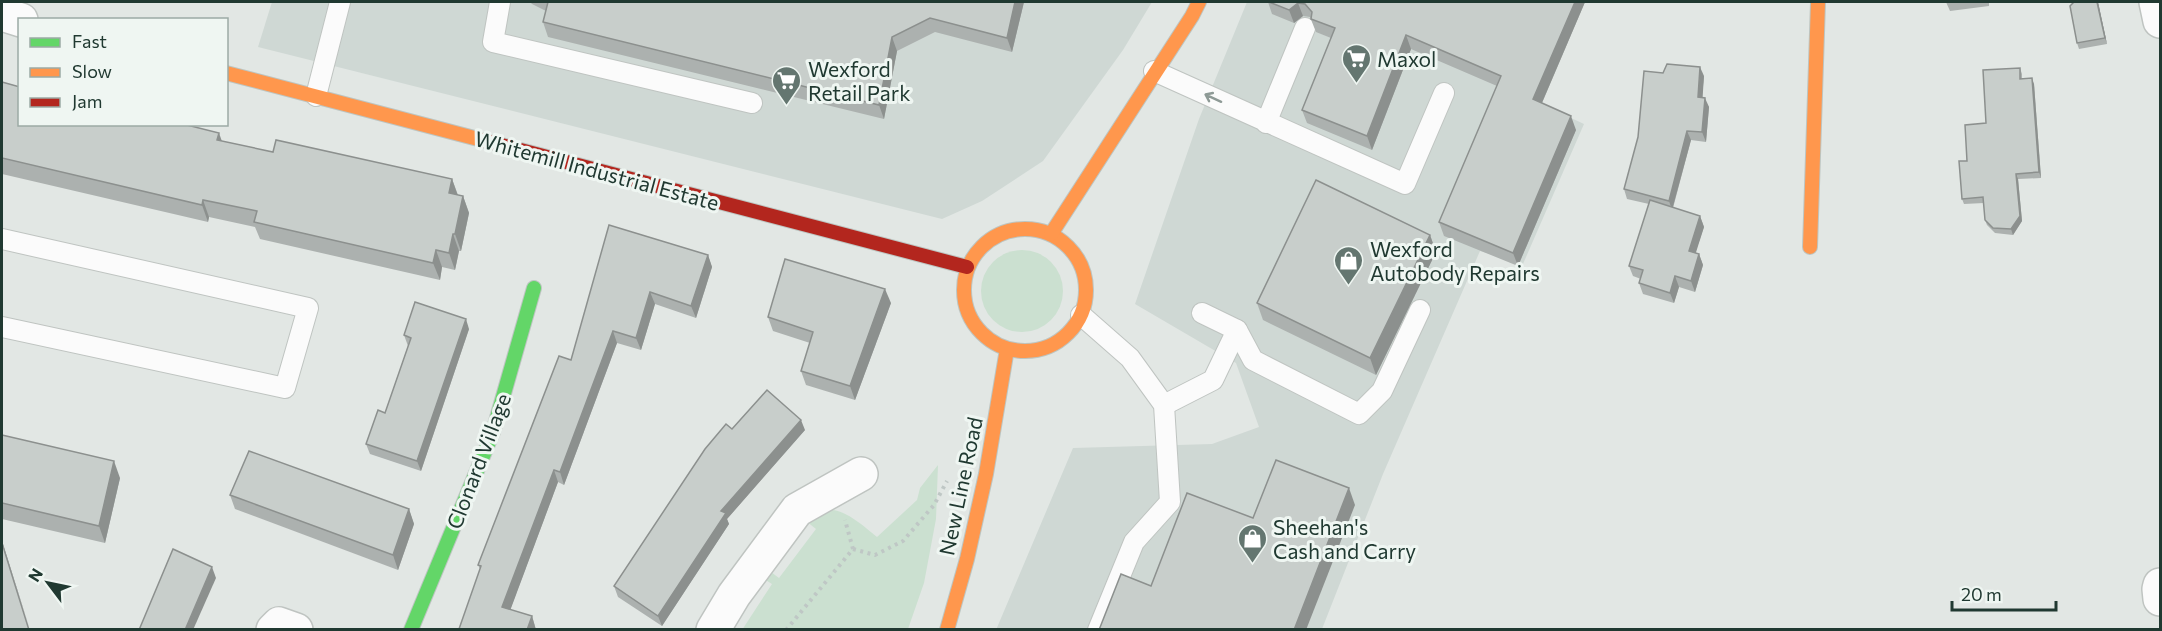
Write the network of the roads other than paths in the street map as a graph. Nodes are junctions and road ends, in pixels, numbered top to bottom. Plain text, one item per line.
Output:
1 (340, 2) edge
2 (500, 2) edge
3 (1199, 2) edge
4 (1818, 2) edge
5 (2156, 2) edge
6 (2, 14) edge
7 (18, 19) edge
8 (2160, 21) edge
9 (1305, 28) edge
10 (1154, 71) junction
11 (228, 74) edge
12 (1444, 93) dead end
13 (316, 96) junction
14 (752, 103) dead end
15 (1266, 123) junction
16 (1051, 234) junction
17 (2, 239) edge
18 (1810, 247) dead end
19 (967, 267) junction
20 (534, 288) dead end
21 (1420, 310) dead end
22 (1202, 313) dead end
23 (1081, 315) junction
24 (2, 327) edge
25 (1236, 330) junction
26 (1007, 349) junction
27 (1164, 405) junction
28 (849, 481) road end
29 (2160, 585) edge
30 (2160, 599) edge
31 (273, 630) edge
32 (296, 630) edge
33 (411, 630) edge
34 (712, 630) edge
35 (947, 630) edge
36 (1098, 630) edge

1 - 13 lane
2 - 14 lane
3 - 10 street
4 - 18 street
5 - 8 street
6 - 7 street
9 - 15 lane
15 -> 10 lane
10 - 16 street
11 - 13 street, Whitemill Industrial Estate
12 - 15 lane
13 - 19 street, Whitemill Industrial Estate
16 - 19 street
16 - 23 street
17 - 24 lane
19 - 26 street
20 - 33 street, Clonard Village
21 - 25 lane
22 - 25 lane
23 - 26 street
23 - 27 lane
25 - 27 lane
26 - 35 street, New Line Road
27 - 36 lane
28 - 34 street
29 - 30 street
31 - 32 street

